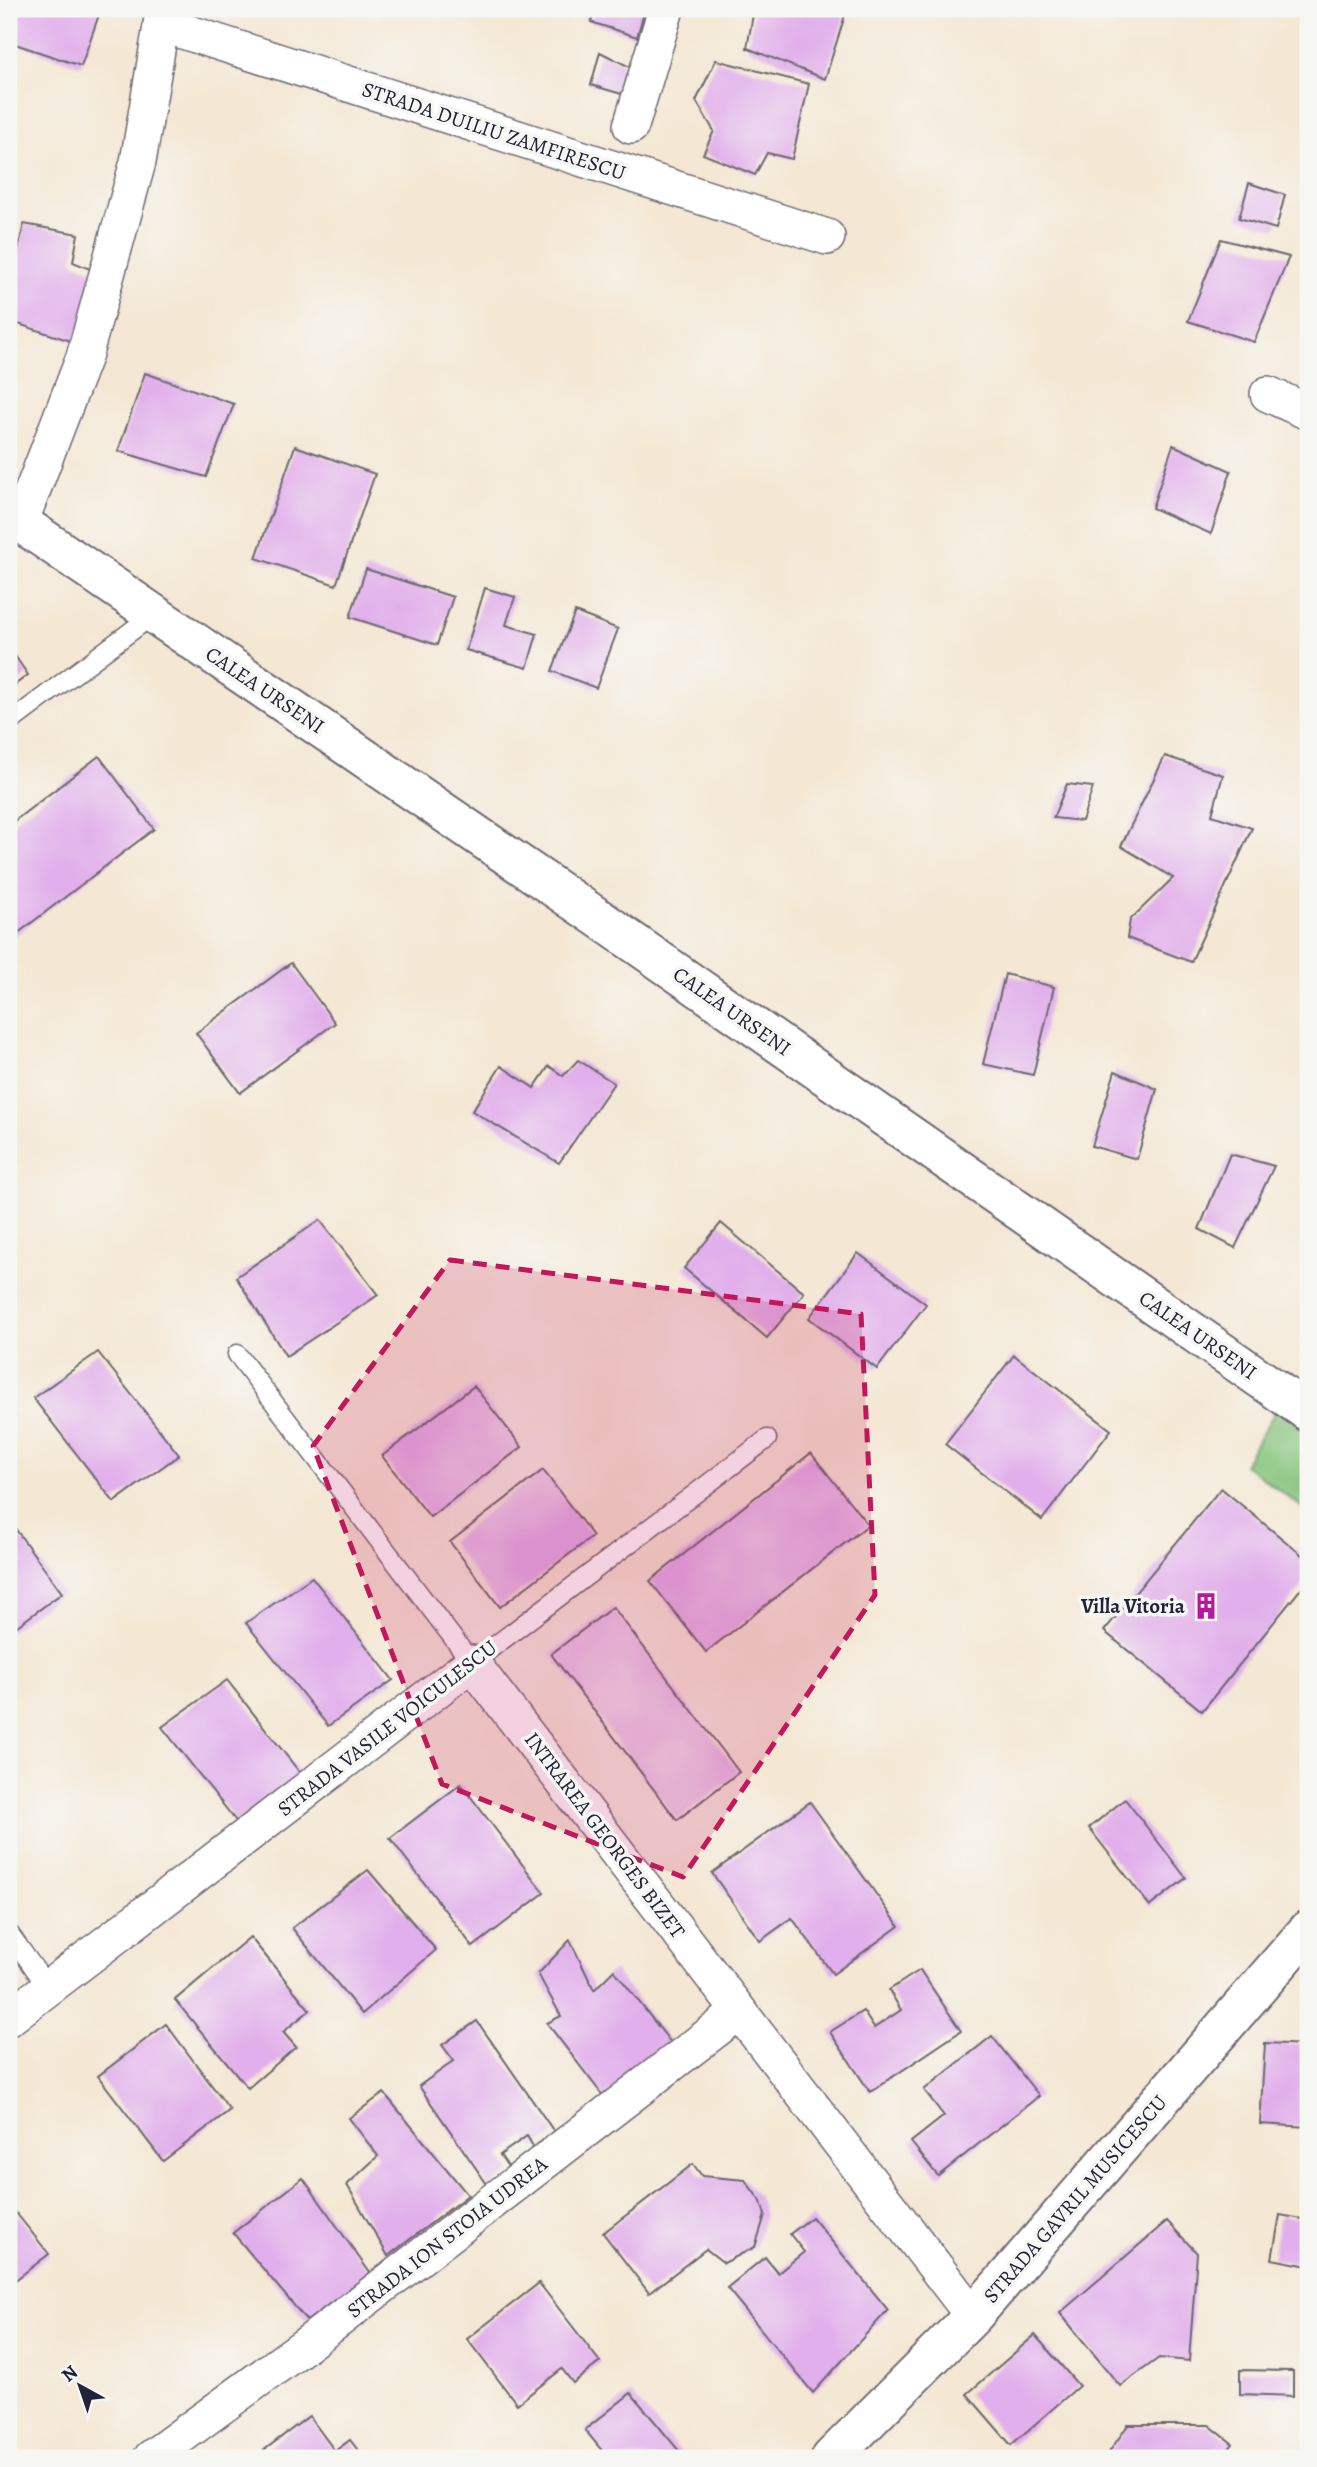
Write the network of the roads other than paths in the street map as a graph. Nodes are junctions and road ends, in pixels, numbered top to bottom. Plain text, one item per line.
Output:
1 (666, 9) edge
2 (162, 16) edge
3 (631, 126) dead end
4 (827, 237) dead end
5 (1268, 394) dead end
6 (1308, 412) edge
7 (15, 519) edge
8 (154, 614) junction
9 (9, 723) edge
10 (237, 1354) dead end
11 (1308, 1412) edge
12 (767, 1439) dead end
13 (472, 1663) junction
14 (1308, 1930) edge
15 (9, 1933) edge
16 (49, 1989) junction
17 (739, 2012) junction
18 (9, 2018) edge
19 (973, 2316) junction
20 (151, 2458) edge
21 (831, 2458) edge

1 - 3 street
2 - 4 street, STRADA DUILIU ZAMFIRESCU
2 - 7 street
5 - 6 street
7 - 8 street, CALEA URSENI
8 - 9 lane
8 - 11 street, CALEA URSENI
10 - 13 lane, INTRAREA GEORGES BIZET
12 - 13 lane, STRADA VASILE VOICULESCU
13 - 16 street, STRADA VASILE VOICULESCU
13 - 17 street, INTRAREA GEORGES BIZET
14 - 19 street, STRADA GAVRIL MUSICESCU
15 - 16 lane
16 - 18 street, STRADA VASILE VOICULESCU
17 - 19 street, INTRAREA GEORGES BIZET
17 - 20 street, STRADA ION STOIA UDREA
19 - 21 street, STRADA GAVRIL MUSICESCU

